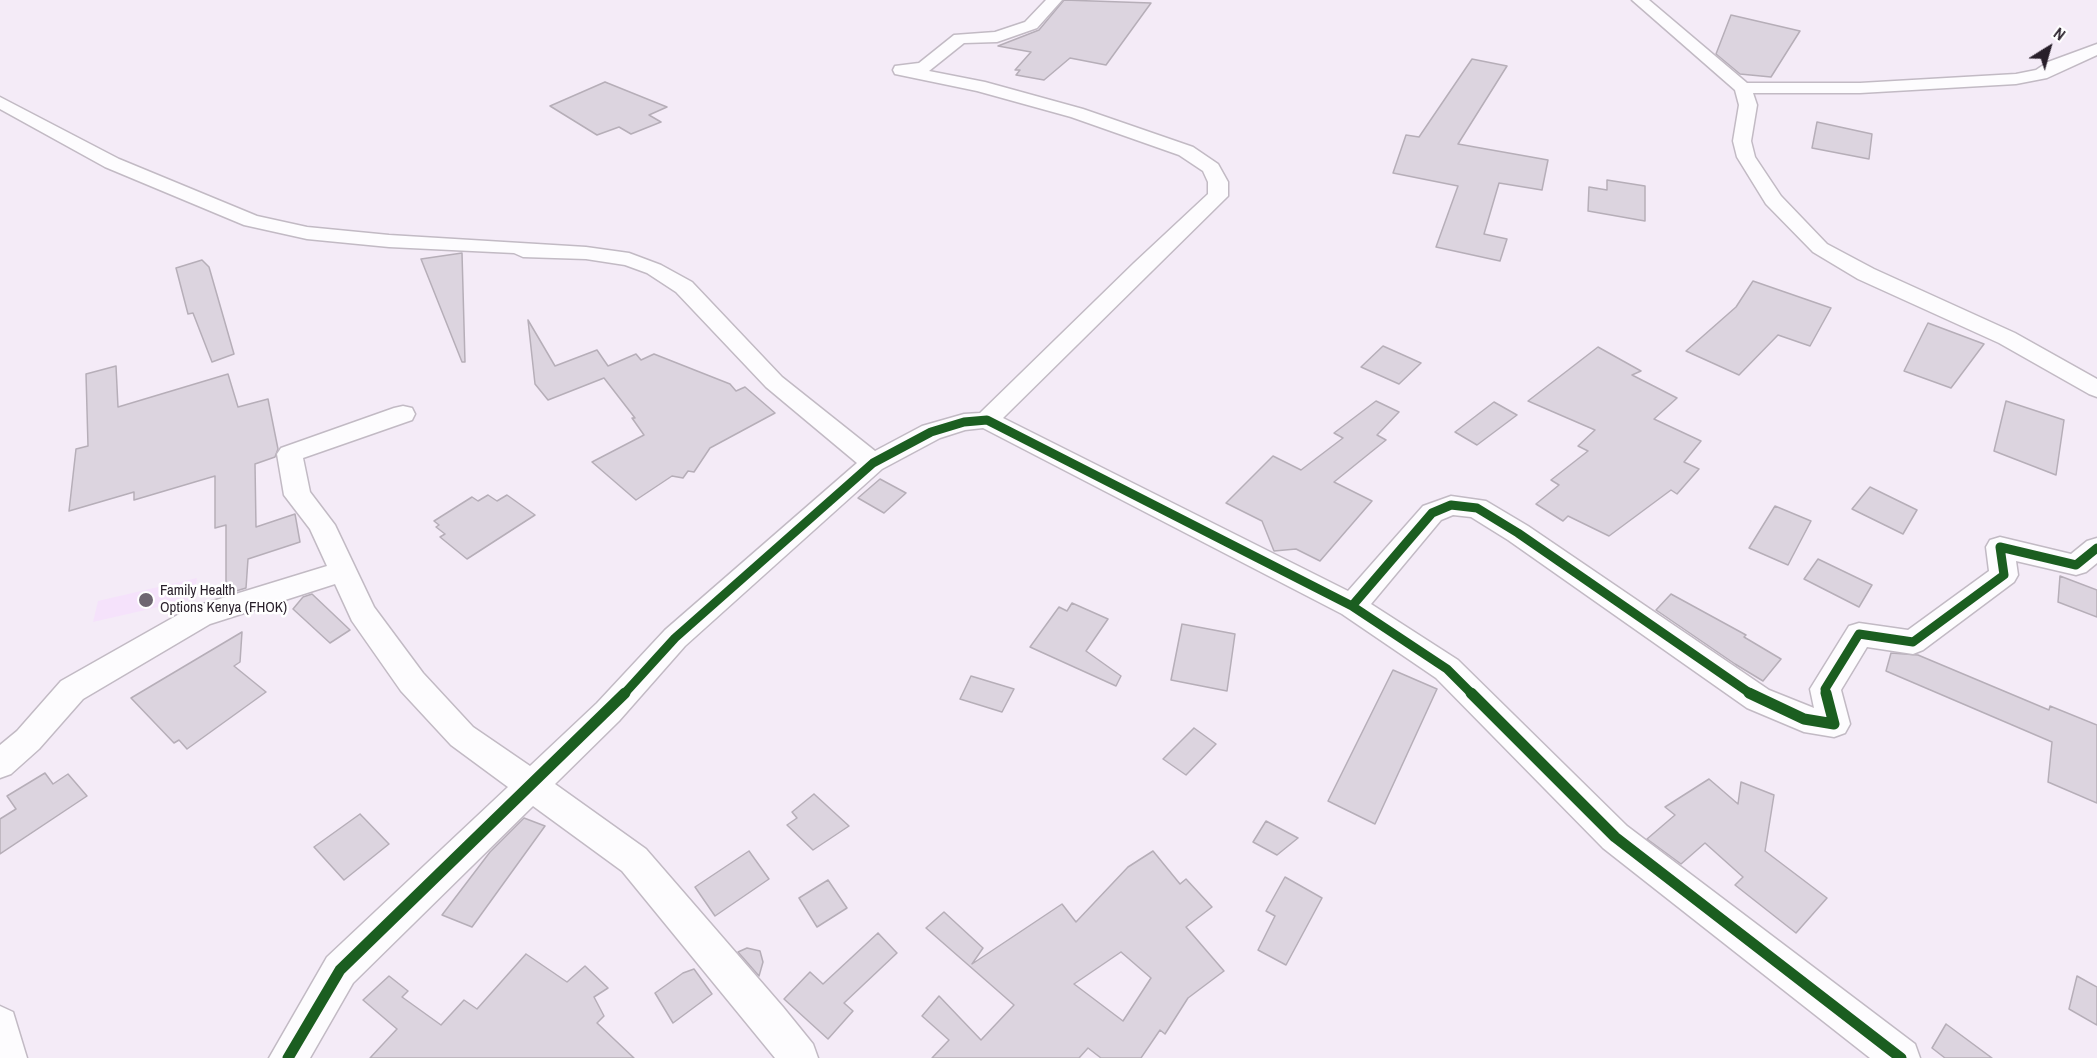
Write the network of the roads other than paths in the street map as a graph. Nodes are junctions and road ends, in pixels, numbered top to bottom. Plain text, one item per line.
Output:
1 (1054, 0) edge
2 (1640, 0) edge
3 (2097, 49) edge
4 (1743, 88) junction
5 (0, 102) edge
6 (2097, 389) edge
7 (403, 414) dead end
8 (987, 420) junction
9 (873, 463) junction
10 (2097, 548) edge
11 (343, 571) junction
12 (1352, 606) junction
13 (0, 764) edge
14 (533, 785) junction
15 (0, 1025) edge
16 (8, 1058) edge
17 (288, 1058) edge
18 (799, 1058) edge
19 (1901, 1058) edge

1 - 8 street
2 - 4 street
3 - 4 street
4 - 6 street
5 - 9 street
7 - 11 street
8 - 9 street
8 - 12 street
9 - 14 street
10 - 12 street
11 - 13 street
11 - 14 street
12 - 19 street
14 - 17 street
14 - 18 street
15 - 16 street

